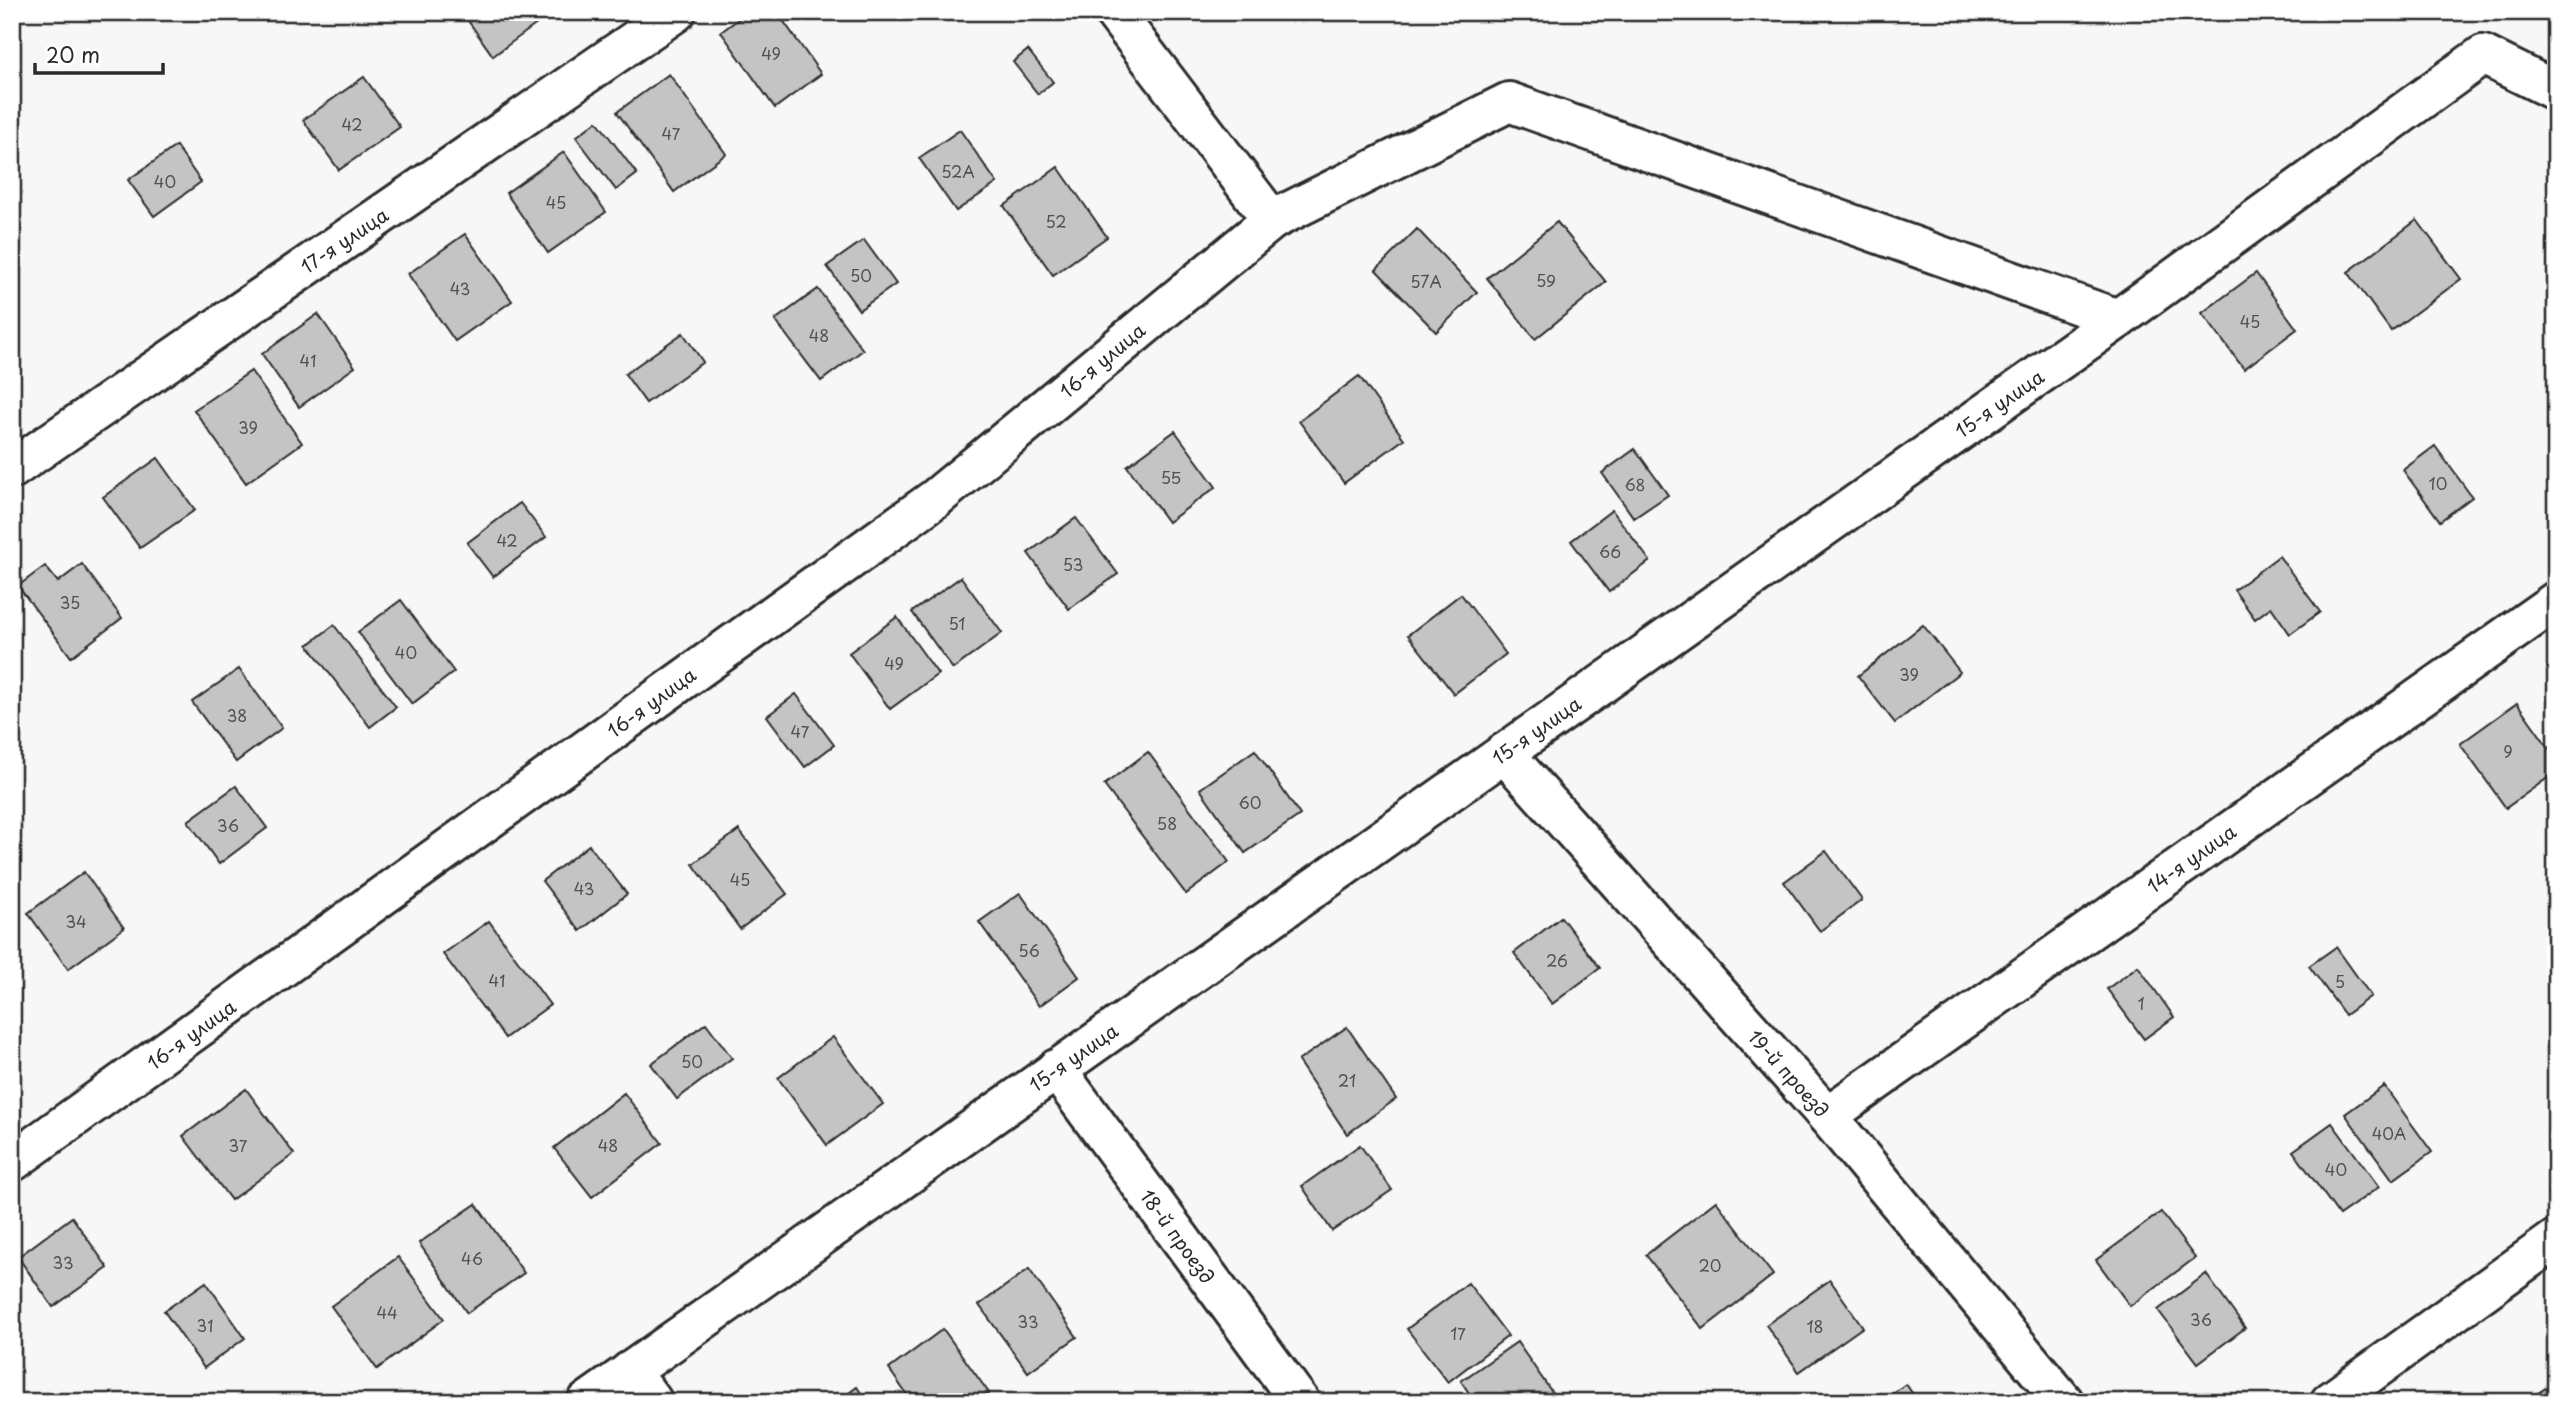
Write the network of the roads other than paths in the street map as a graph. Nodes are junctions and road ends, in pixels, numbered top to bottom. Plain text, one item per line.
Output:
1 (676, 12) edge
2 (1114, 12) edge
3 (2556, 91) edge
4 (1272, 220) junction
5 (2118, 319) junction
6 (12, 469) edge
7 (2556, 601) edge
8 (1504, 753) junction
9 (1056, 1069) junction
10 (1827, 1116) junction
11 (12, 1162) edge
12 (2556, 1239) edge
13 (630, 1371) junction
14 (587, 1402) edge
15 (653, 1402) edge
16 (1300, 1402) edge
17 (2064, 1402) edge
18 (2330, 1402) edge

1 - 6 street, 17-я улица
2 - 4 street
3 - 5 street, 15-я улица
4 - 5 street, 16-я улица
4 - 11 street, 16-я улица
5 - 8 street, 15-я улица
7 - 10 street, 14-я улица
8 - 9 street, 15-я улица
8 - 10 street, 19-й проезд
9 - 13 street, 15-я улица
9 - 16 street, 18-й проезд
10 - 17 street, 19-й проезд
12 - 18 street
13 - 14 street, 15-я улица
13 - 15 street

